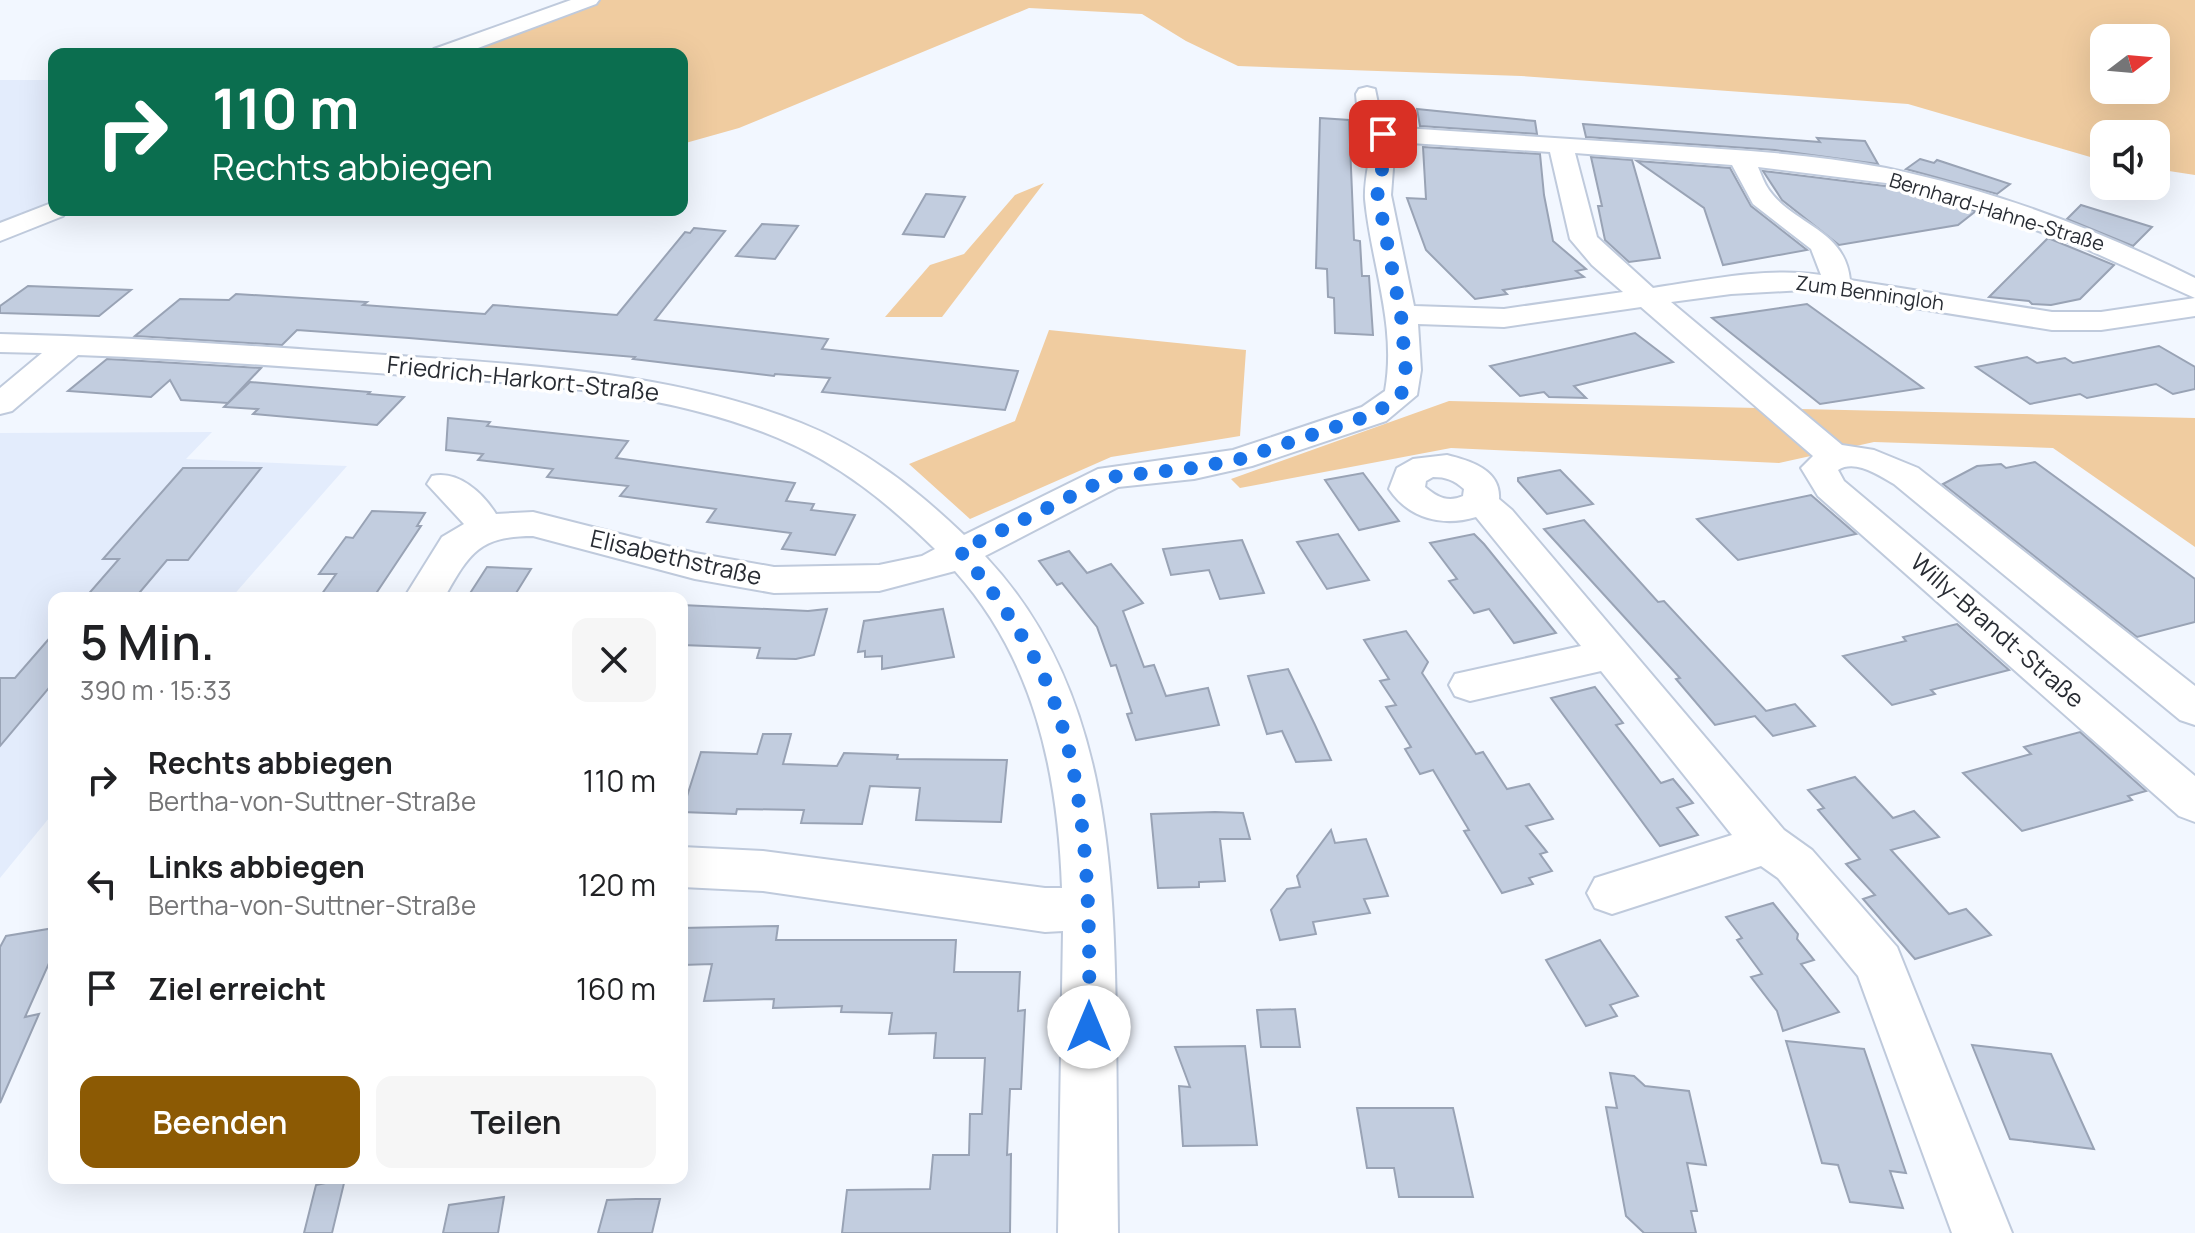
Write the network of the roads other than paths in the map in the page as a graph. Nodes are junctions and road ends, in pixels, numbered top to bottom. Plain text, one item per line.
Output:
1 (589, 0) edge
2 (458, 48) edge
3 (1367, 94) dead end
4 (1383, 134) junction
5 (1561, 145) junction
6 (1742, 158) junction
7 (48, 213) edge
8 (0, 233) edge
9 (1836, 286) junction
10 (2195, 289) edge
11 (1648, 298) junction
12 (2195, 307) edge
13 (1401, 315) junction
14 (0, 343) edge
15 (71, 345) junction
16 (0, 404) edge
17 (1835, 457) junction
18 (445, 484) dead end
19 (1481, 502) dead end
20 (485, 530) junction
21 (960, 551) junction
22 (428, 592) edge
23 (1612, 654) junction
24 (1470, 685) dead end
25 (2195, 709) edge
26 (2195, 803) edge
27 (1767, 844) junction
28 (688, 867) edge
29 (1612, 893) dead end
30 (1090, 909) junction
31 (1088, 1233) edge
32 (1982, 1233) edge

1 - 2 street
3 - 4 street
4 - 5 street, Bernhard-Hahne-Straße
4 - 13 street
5 - 6 street, Bernhard-Hahne-Straße
5 - 11 street
6 - 9 street
6 - 10 street, Bernhard-Hahne-Straße
7 - 8 street
9 - 11 street, Zum Benningloh
9 - 12 street, Zum Benningloh
11 - 13 street, Zum Benningloh
11 - 17 street
13 - 21 street, Elisabethstraße
14 - 15 street, Friedrich-Harkort-Straße
15 - 16 street
15 - 21 street, Friedrich-Harkort-Straße
17 - 25 street
17 - 26 street, Willy-Brandt-Straße
18 - 20 street
19 - 23 street
20 - 21 street, Elisabethstraße
20 - 22 street, Elisabethstraße
21 - 30 street, Friedrich-Harkort-Straße
23 - 24 street
23 - 27 street
27 - 29 street
27 - 32 street
28 - 30 street
30 - 31 street, Friedrich-Harkort-Straße

